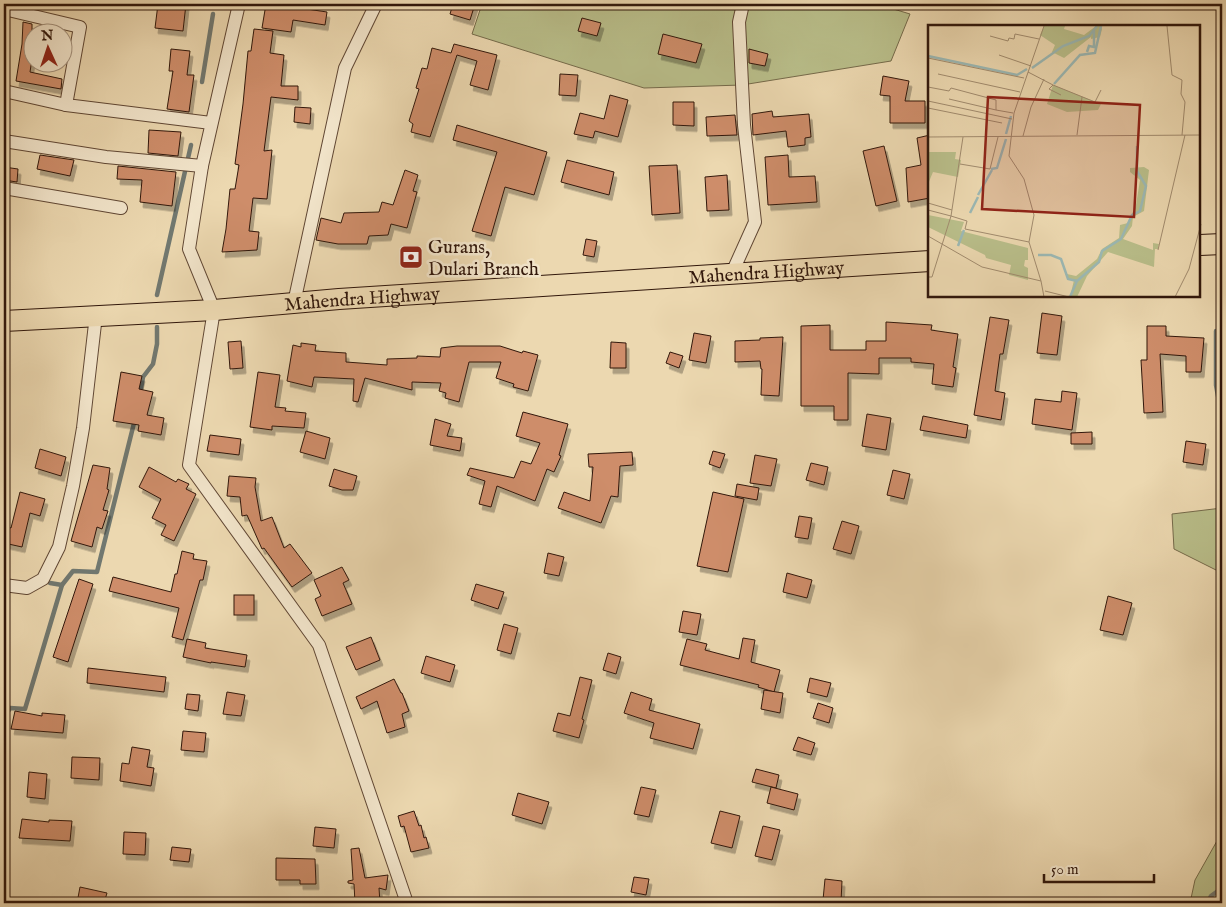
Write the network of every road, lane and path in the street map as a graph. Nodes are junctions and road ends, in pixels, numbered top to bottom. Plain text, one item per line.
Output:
1 (239, 4) edge
2 (376, 4) edge
3 (743, 4) edge
4 (4, 9) edge
5 (4, 91) edge
6 (66, 105) junction
7 (211, 123) junction
8 (4, 142) edge
9 (202, 166) junction
10 (4, 188) edge
11 (121, 208) dead end
12 (1222, 244) edge
13 (1201, 245) edge
14 (928, 261) edge
15 (732, 273) junction
16 (294, 303) junction
17 (214, 310) junction
18 (96, 315) junction
19 (4, 321) edge
20 (4, 584) edge
21 (407, 903) edge

1 - 7 street
2 - 16 street
3 - 15 street
4 - 6 street
5 - 6 street
6 - 7 street
7 - 9 street
8 - 9 street
9 - 17 street
10 - 11 street
12 - 13 highway
14 - 15 highway, Mahendra Highway
15 - 16 highway, Mahendra Highway
16 - 17 highway, Mahendra Highway
17 - 18 highway, Mahendra Highway
17 - 21 street
18 - 19 highway, Mahendra Highway
18 - 20 street

